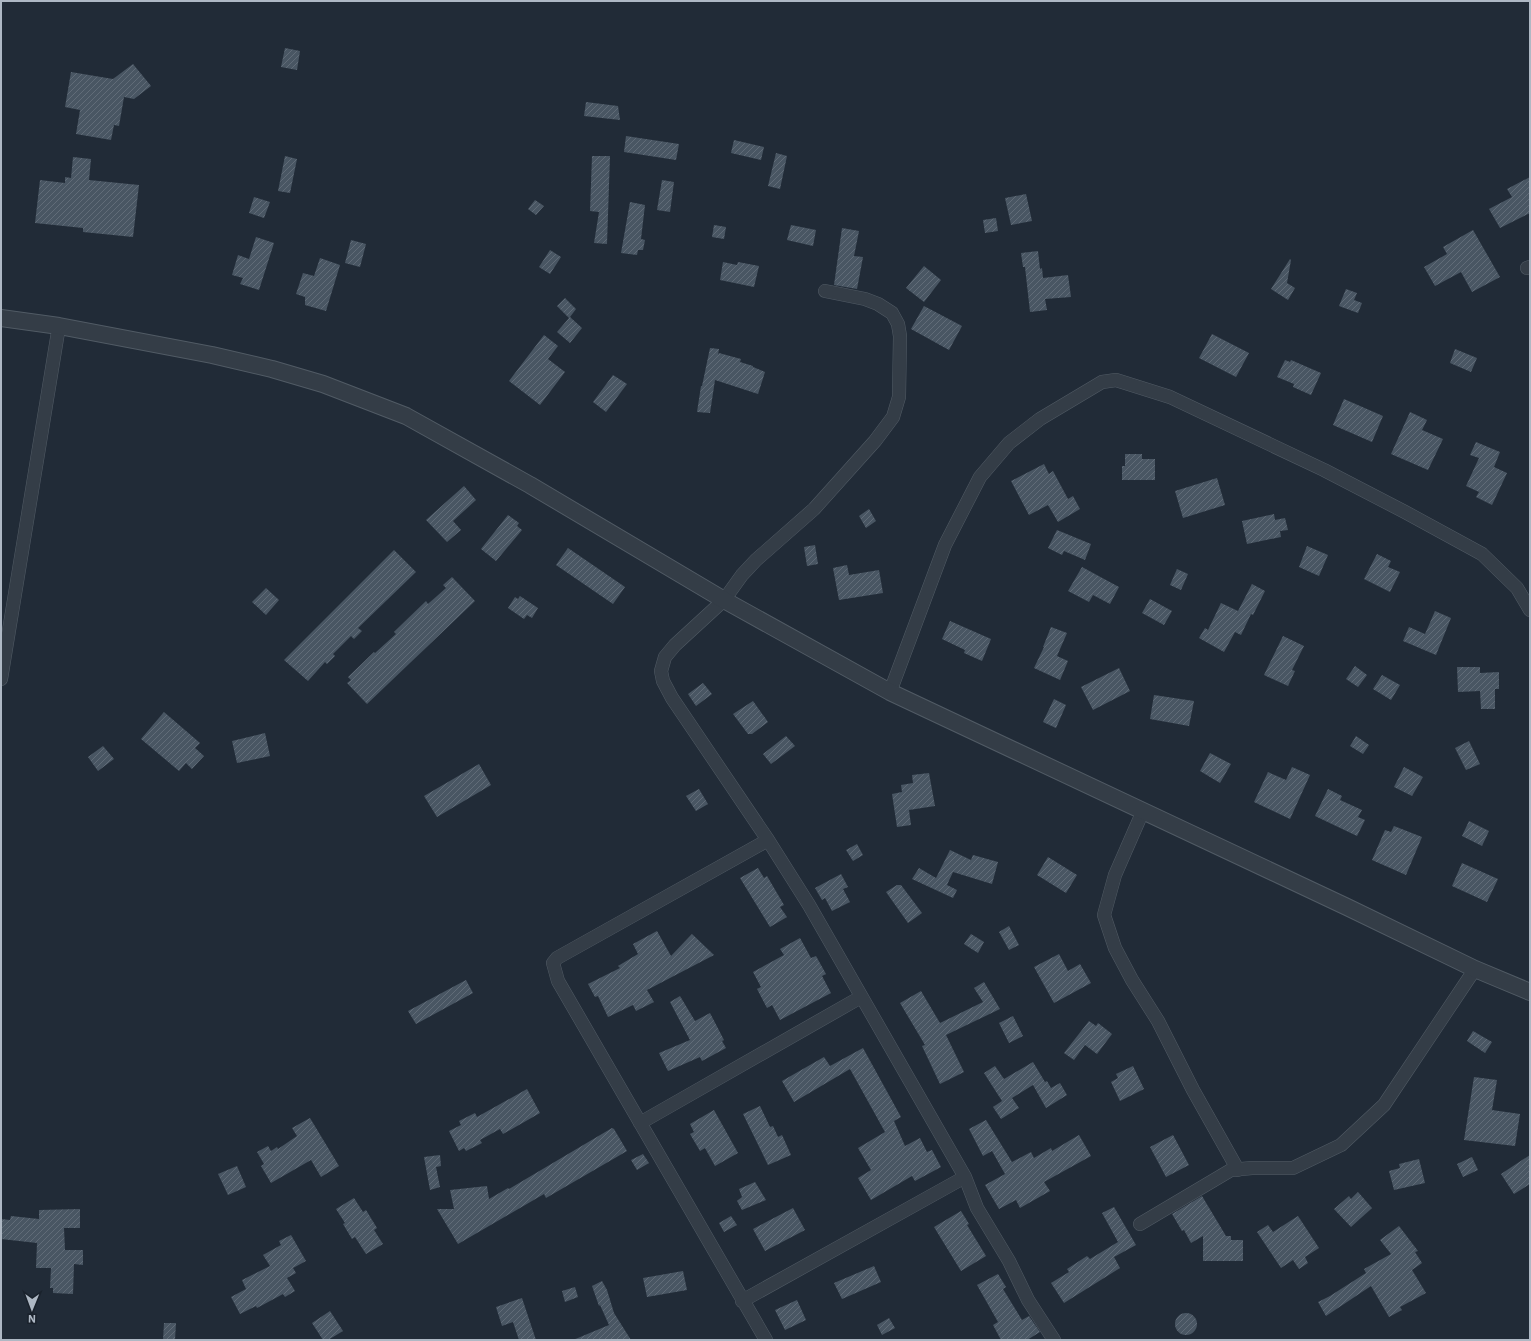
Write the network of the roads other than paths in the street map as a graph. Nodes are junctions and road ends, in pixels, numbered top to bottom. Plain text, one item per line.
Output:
1 (825, 291) dead end
2 (1, 318) edge
3 (59, 326) junction
4 (724, 600) junction
5 (1530, 610) edge
6 (1, 680) edge
7 (890, 692) junction
8 (1144, 811) junction
9 (768, 840) junction
10 (1475, 969) junction
11 (1530, 992) edge
12 (861, 997) junction
13 (640, 1123) junction
14 (1238, 1170) junction
15 (965, 1177) junction
16 (1140, 1224) dead end
17 (742, 1301) junction
18 (766, 1340) edge
19 (1054, 1340) edge

1 - 4 street
2 - 3 street
3 - 4 street
3 - 6 street
4 - 7 street
4 - 9 street
5 - 7 street
7 - 8 street
8 - 10 street
8 - 14 street
9 - 12 street
9 - 13 street
10 - 11 street
10 - 14 street
12 - 13 street
12 - 15 street
13 - 17 street
14 - 16 street
15 - 17 street
15 - 19 street
17 - 18 street

